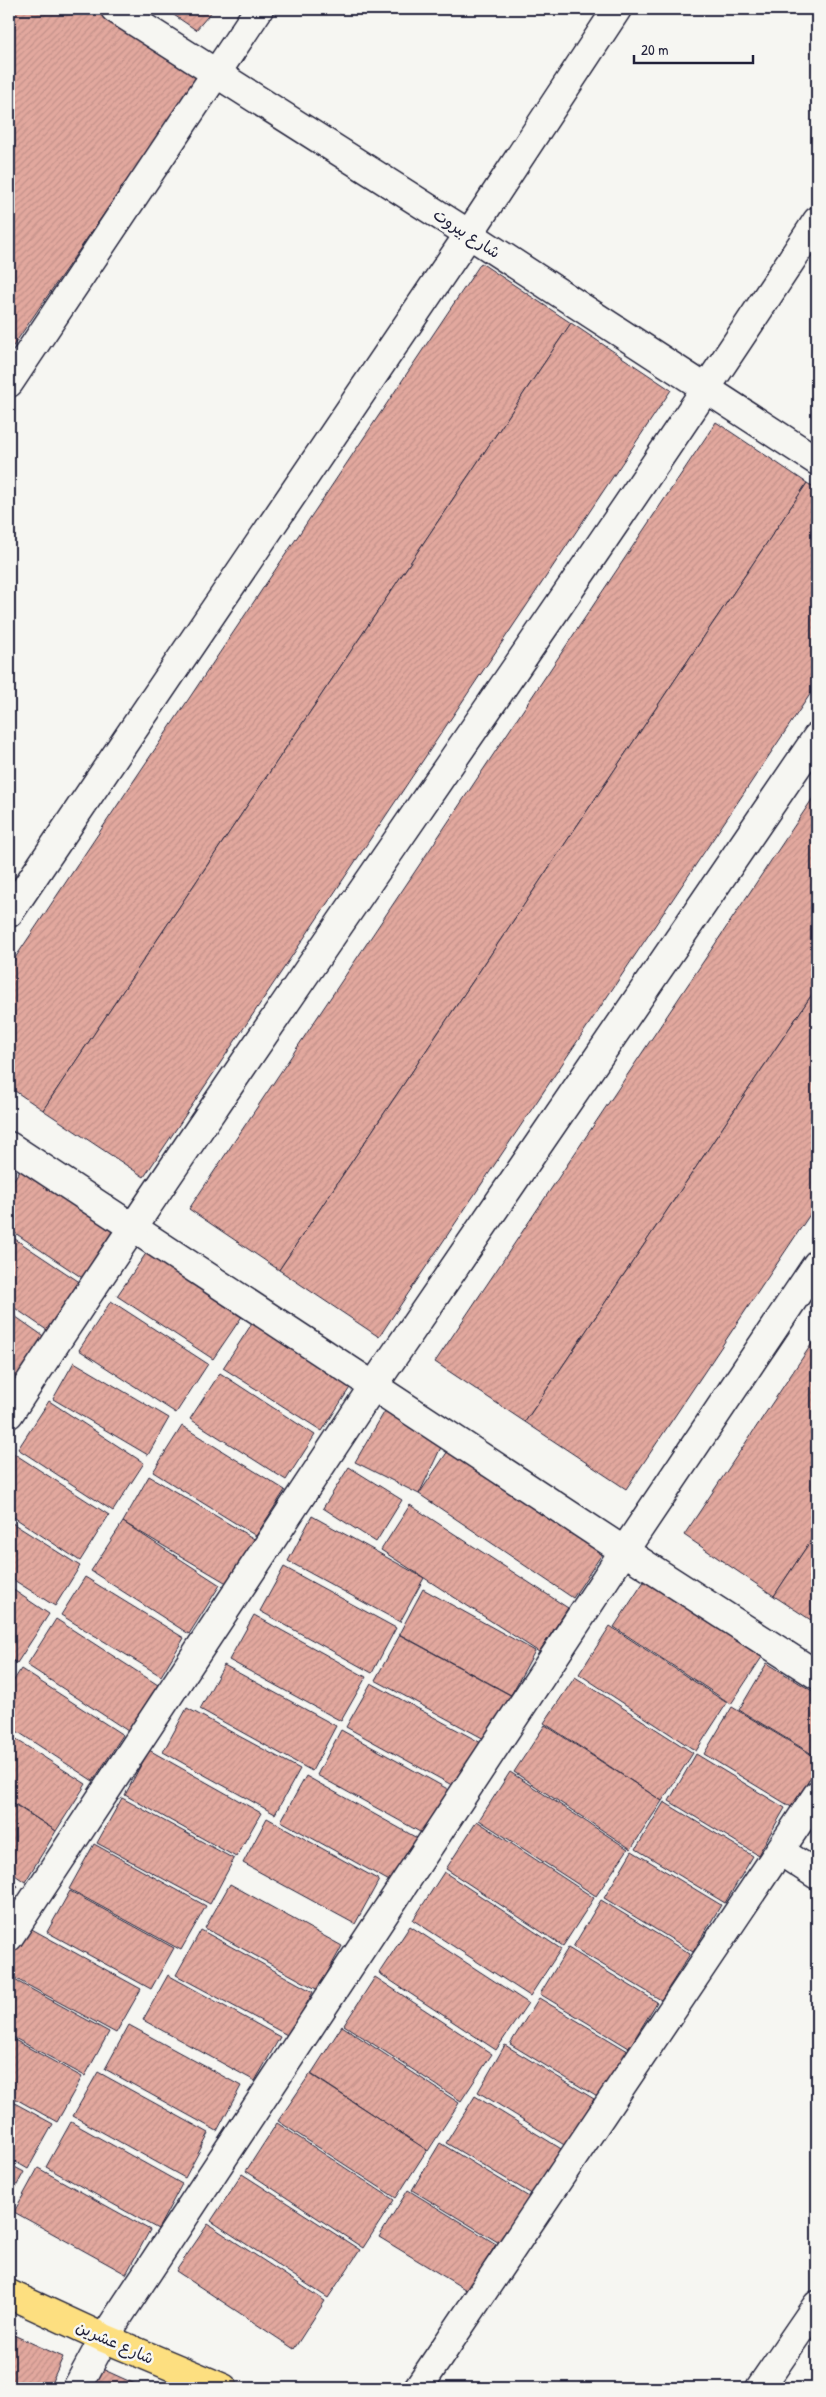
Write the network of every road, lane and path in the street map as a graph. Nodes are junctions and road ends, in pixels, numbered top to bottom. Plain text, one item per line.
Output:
1 (115, 9) edge
2 (259, 9) edge
3 (617, 9) edge
4 (216, 73) junction
5 (817, 222) edge
6 (469, 234) junction
7 (9, 383) edge
8 (708, 389) junction
9 (817, 461) edge
10 (817, 737) edge
11 (9, 913) edge
12 (9, 1146) edge
13 (132, 1226) junction
14 (817, 1264) edge
15 (374, 1385) junction
16 (9, 1414) edge
17 (624, 1551) junction
18 (817, 1675) edge
19 (817, 1795) edge
20 (780, 1851) junction
21 (817, 1875) edge
22 (9, 1938) edge
23 (9, 2294) edge
24 (817, 2304) edge
25 (104, 2338) junction
26 (77, 2388) edge
27 (223, 2388) edge
28 (418, 2388) edge
29 (760, 2388) edge

1 - 4 street, شارع بيروت
2 - 4 street
3 - 6 street
4 - 6 street, شارع بيروت
4 - 7 street
5 - 8 street
6 - 8 street, شارع بيروت
6 - 11 street
8 - 9 street, شارع بيروت
8 - 13 street
10 - 15 street
12 - 13 street
13 - 15 street
13 - 16 street
14 - 17 street
15 - 17 street
15 - 22 street
17 - 18 street
17 - 25 street
19 - 20 street
20 - 21 street
20 - 28 street
23 - 25 main road, شارع عشرين
24 - 29 street
25 - 26 street
25 - 27 main road, شارع عشرين

